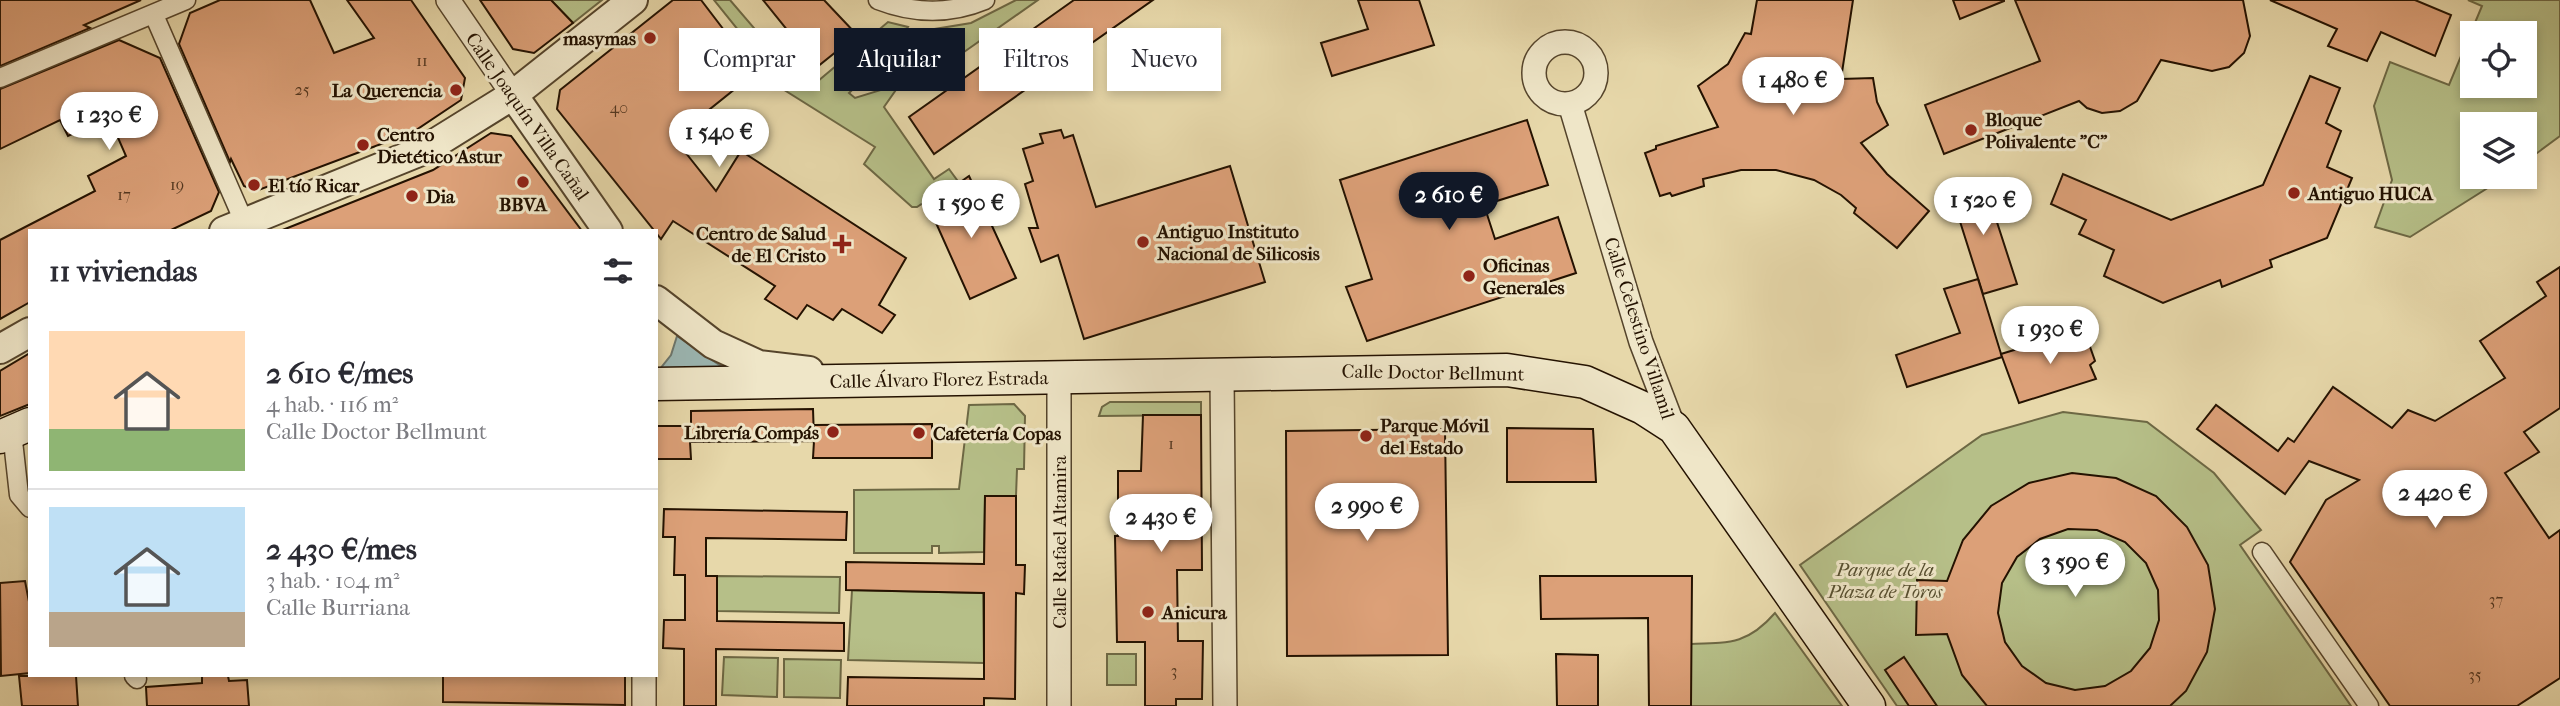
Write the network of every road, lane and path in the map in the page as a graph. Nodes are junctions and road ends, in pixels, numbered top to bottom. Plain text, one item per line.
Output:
1 (187, 0) edge
2 (448, 0) edge
3 (633, 0) edge
4 (878, 0) edge
5 (985, 0) edge
6 (154, 15) junction
7 (0, 78) edge
8 (513, 95) junction
9 (1570, 104) dead end
10 (239, 228) edge
11 (607, 229) edge
12 (658, 302) edge
13 (28, 333) edge
14 (0, 349) edge
15 (1222, 376) junction
16 (1059, 377) junction
17 (870, 379) junction
18 (658, 384) edge
19 (1674, 428) junction
20 (14, 431) edge
21 (28, 506) edge
22 (2262, 552) dead end
23 (645, 677) edge
24 (644, 706) edge
25 (1059, 706) edge
26 (1225, 706) edge
27 (1869, 706) edge
28 (2369, 706) edge

1 - 6 street
2 - 8 street, Calle Joaquín Villa Cañal
3 - 8 street
4 - 5 street
6 - 7 street
6 - 10 street
8 - 10 street
8 - 11 street, Calle Joaquín Villa Cañal
9 - 19 street, Calle Celestino Villamil
12 - 17 street
13 - 14 street
15 - 16 main road, Calle Álvaro Florez Estrada
15 - 19 main road, Calle Doctor Bellmunt
15 - 26 street
16 - 17 main road, Calle Álvaro Florez Estrada
16 - 25 street, Calle Rafael Altamira
17 - 18 main road, Calle Álvaro Florez Estrada
19 - 27 main road, Calle Celestino Villamil
20 - 21 street
22 - 28 street
23 - 24 street

